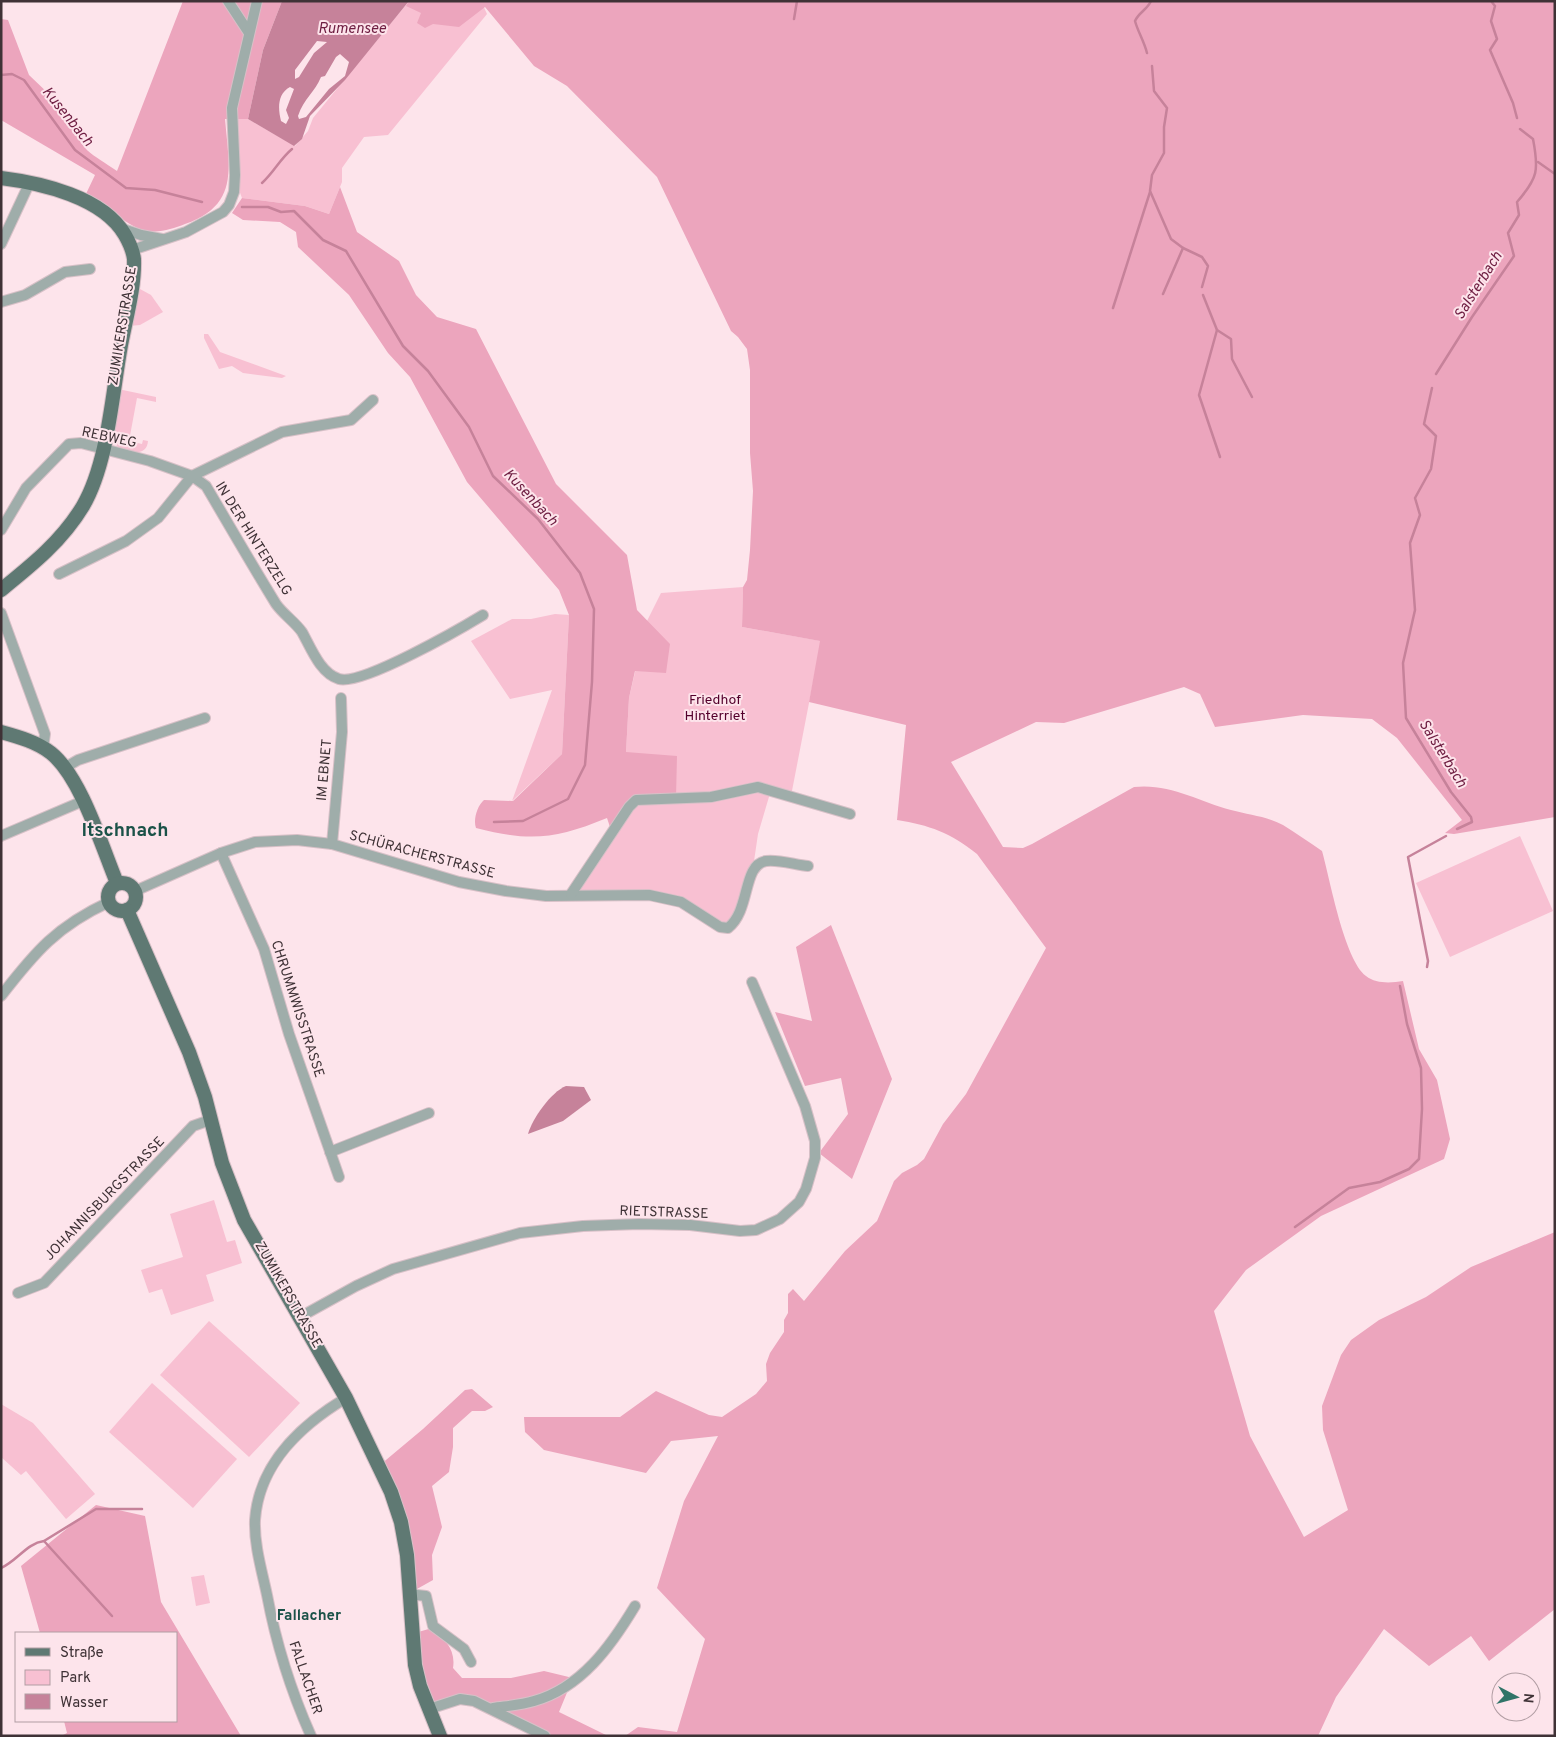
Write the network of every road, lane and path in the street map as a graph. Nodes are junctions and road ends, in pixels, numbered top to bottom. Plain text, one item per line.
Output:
1 (228, 1) edge
2 (257, 1) edge
3 (249, 33) junction
4 (1, 178) edge
5 (30, 182) junction
6 (120, 228) junction
7 (165, 239) junction
8 (1, 244) edge
9 (132, 250) junction
10 (90, 269) dead end
11 (1, 302) edge
12 (374, 400) dead end
13 (103, 448) junction
14 (192, 476) junction
15 (1, 530) edge
16 (59, 574) dead end
17 (1, 590) edge
18 (1, 613) edge
19 (483, 615) dead end
20 (341, 698) dead end
21 (205, 718) dead end
22 (1, 732) edge
23 (44, 748) junction
24 (66, 767) junction
25 (83, 801) junction
26 (850, 814) dead end
27 (1, 836) edge
28 (332, 844) junction
29 (221, 853) junction
30 (808, 866) dead end
31 (117, 883) junction
32 (135, 891) junction
33 (571, 894) junction
34 (109, 902) junction
35 (128, 910) junction
36 (752, 982) dead end
37 (1, 996) edge
38 (429, 1113) dead end
39 (210, 1120) junction
40 (330, 1152) junction
41 (339, 1177) dead end
42 (18, 1293) dead end
43 (300, 1317) junction
44 (346, 1398) junction
45 (408, 1594) junction
46 (635, 1606) dead end
47 (471, 1662) dead end
48 (493, 1708) junction
49 (429, 1709) junction
50 (311, 1736) edge
51 (440, 1736) edge
52 (545, 1736) edge

1 - 3 street
2 - 3 street, ZUMIKERSTRASSE
3 - 7 street, ZUMIKERSTRASSE
4 - 5 main road
5 - 6 main road
5 - 8 street
6 - 7 street
6 - 9 main road
7 - 9 street, ZUMIKERSTRASSE
9 - 13 main road, ZUMIKERSTRASSE
10 - 11 street
12 - 14 street, IN DER HINTERZELG
13 - 14 street, REBWEG
13 - 15 street, REBWEG
13 - 17 main road, ZUMIKERSTRASSE
14 - 16 street, IN DER HINTERZELG
14 - 19 street, IN DER HINTERZELG
18 - 23 street
20 - 28 street, IM EBNET
21 - 24 street
22 - 23 main road
23 - 24 main road
24 - 25 main road
25 - 27 street
25 - 31 main road
26 - 33 street
28 - 29 street, SCHÜRACHERSTRASSE
28 - 33 street, SCHÜRACHERSTRASSE
29 - 32 street, SCHÜRACHERSTRASSE
29 - 40 street, CHRUMMWISSTRASSE
30 - 33 street, SCHÜRACHERSTRASSE
31 - 32 main road
31 - 34 main road
32 - 35 main road
34 - 35 main road
34 - 37 street
35 - 39 main road, ZUMIKERSTRASSE
36 - 43 street, RIETSTRASSE
38 - 40 street
39 - 42 street, JOHANNISBURGSTRASSE
39 - 43 main road, ZUMIKERSTRASSE
40 - 41 street, CHRUMMWISSTRASSE
43 - 44 main road, ZUMIKERSTRASSE
44 - 45 main road, ZUMIKERSTRASSE
44 - 50 street, FALLACHER
45 - 47 street
45 - 49 main road, ZUMIKERSTRASSE
46 - 48 street
48 - 49 street
48 - 52 street
49 - 51 main road, ZUMIKERSTRASSE

